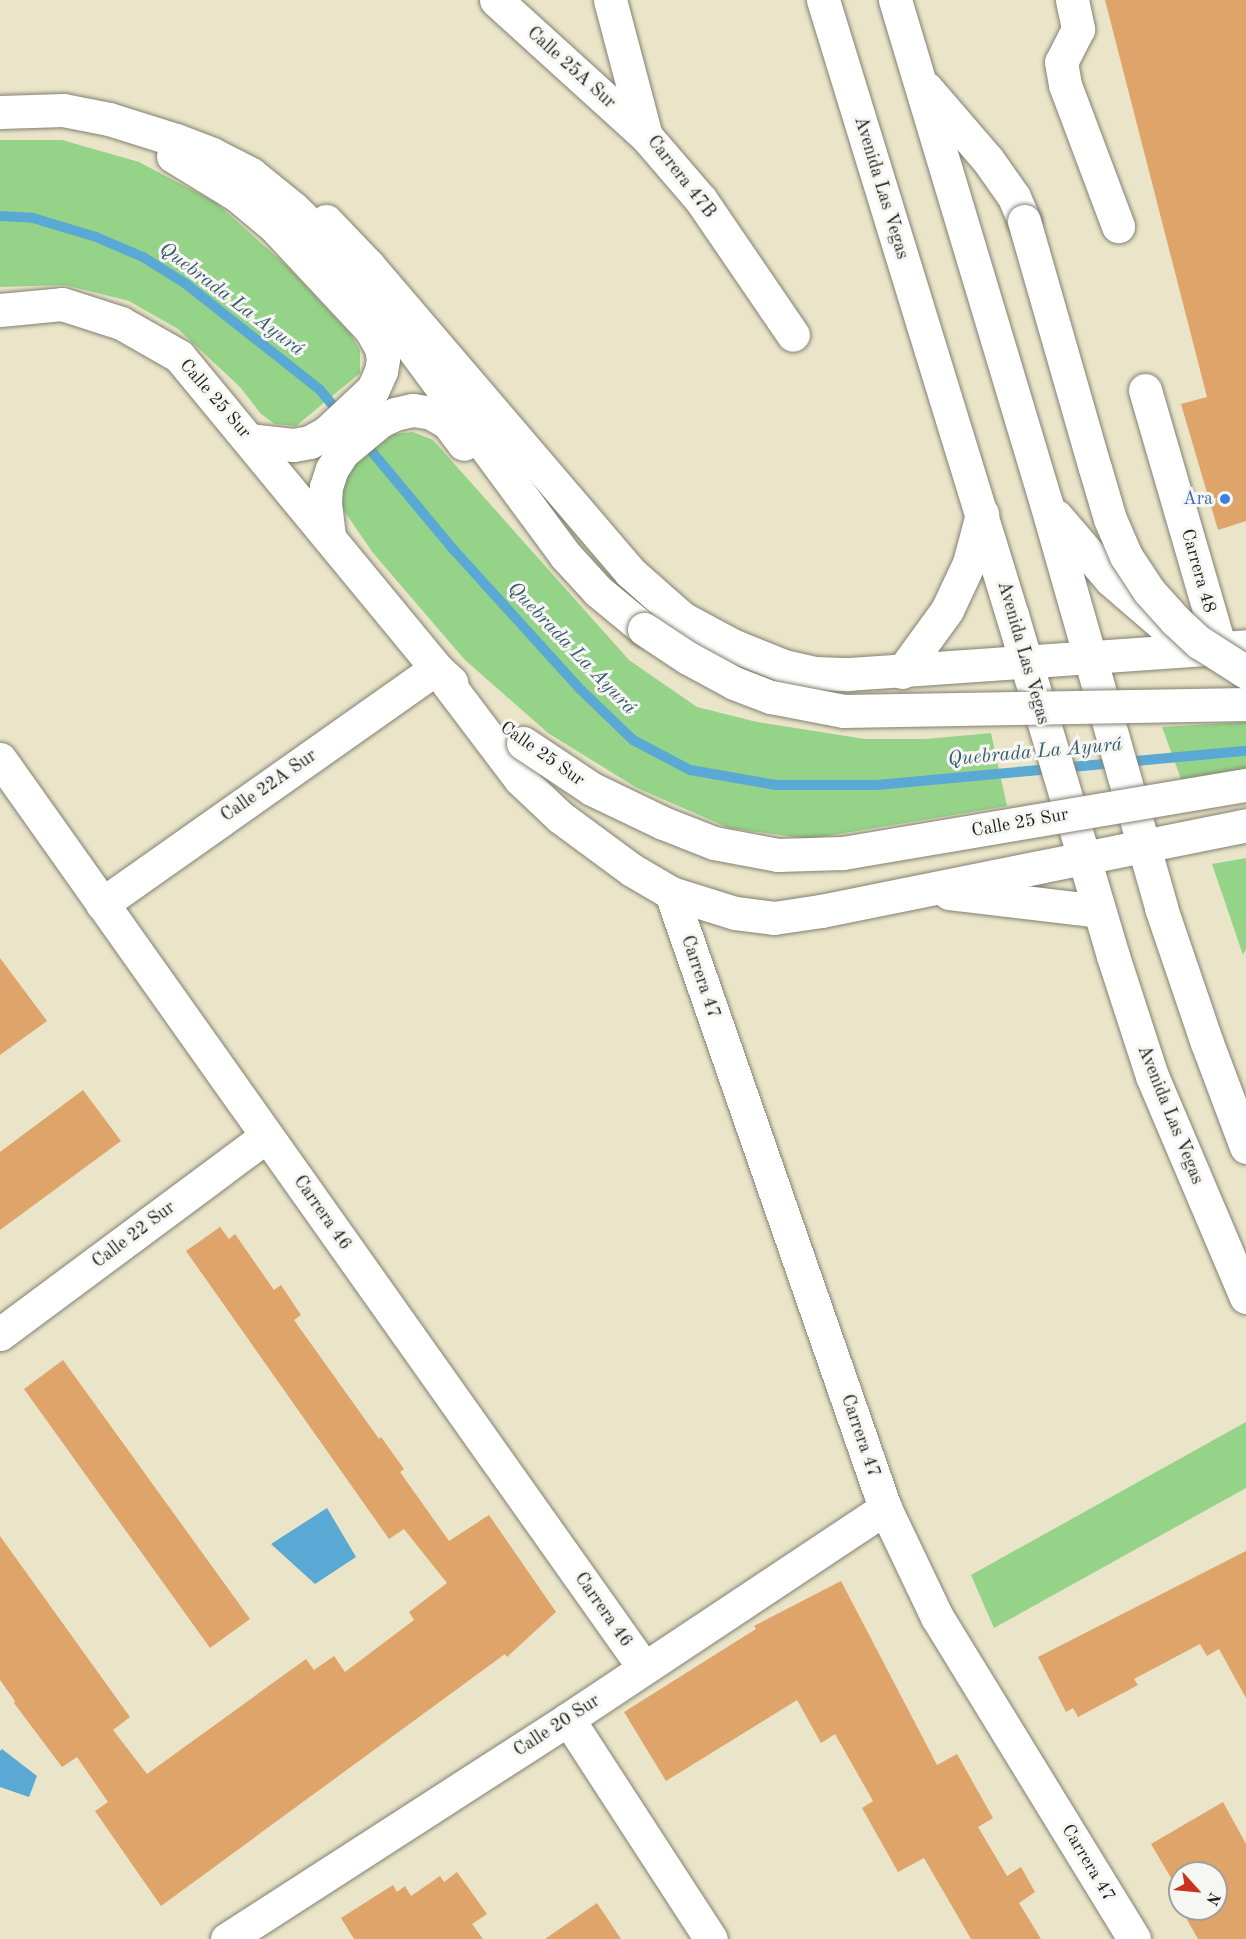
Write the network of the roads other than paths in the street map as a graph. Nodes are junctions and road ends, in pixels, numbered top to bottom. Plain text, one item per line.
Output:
1 (496, 0) edge
2 (610, 0) edge
3 (823, 0) edge
4 (895, 0) edge
5 (1072, 0) edge
6 (921, 82) junction
7 (63, 110) junction
8 (0, 112) edge
9 (646, 136) junction
10 (251, 174) junction
11 (1118, 226) dead end
12 (0, 310) edge
13 (793, 335) dead end
14 (1145, 390) dead end
15 (371, 411) junction
16 (250, 440) junction
17 (334, 443) junction
18 (1046, 503) junction
19 (982, 514) junction
20 (328, 536) junction
21 (644, 629) junction
22 (1220, 648) edge
23 (1090, 657) junction
24 (1026, 662) junction
25 (436, 668) junction
26 (902, 672) junction
27 (1246, 672) edge
28 (1246, 704) edge
29 (0, 759) edge
30 (1246, 785) edge
31 (1246, 825) edge
32 (1143, 844) junction
33 (1083, 856) junction
34 (920, 890) junction
35 (671, 893) junction
36 (102, 904) junction
37 (1099, 910) junction
38 (267, 1136) junction
39 (1246, 1147) edge
40 (1246, 1297) edge
41 (0, 1334) edge
42 (885, 1508) junction
43 (644, 1668) junction
44 (568, 1719) junction
45 (227, 1939) edge
46 (711, 1939) edge
47 (1134, 1939) edge

1 - 9 main road, Calle 25A Sur
2 - 9 main road, Carrera 47B
3 - 19 main road, Avenida Las Vegas
4 - 6 main road
5 - 11 main road
6 - 18 main road
6 - 27 main road, bridge
7 - 8 main road
7 - 10 main road
7 - 15 main road
9 - 13 main road, Carrera 47B
10 - 21 main road
10 - 26 main road
12 - 16 main road, Calle 25 Sur
14 - 22 main road, Carrera 48
15 - 17 main road
15 - 21 main road
16 - 17 main road
16 - 20 main road, Calle 25 Sur
17 - 20 main road
18 - 22 main road
18 - 23 main road
19 - 24 main road, Avenida Las Vegas
19 - 26 main road
20 - 25 main road, Calle 25 Sur
21 - 28 main road, bridge
22 - 23 main road
23 - 24 main road
23 - 32 main road
24 - 26 main road
24 - 33 main road, Avenida Las Vegas
25 - 30 main road, Calle 25 Sur, bridge
25 - 35 main road
25 - 36 main road, Calle 22A Sur
29 - 36 main road, Carrera 46
31 - 32 main road
32 - 33 main road
32 - 39 main road
33 - 34 main road
33 - 37 main road, Avenida Las Vegas
34 - 35 main road
34 - 37 main road
35 - 42 main road, Carrera 47
36 - 38 main road, Carrera 46
37 - 40 main road, Avenida Las Vegas
38 - 41 main road, Calle 22 Sur
38 - 43 main road, Carrera 46
42 - 43 main road, Calle 20 Sur
42 - 47 main road, Carrera 47
43 - 44 main road, Calle 20 Sur
44 - 45 main road, Calle 20 Sur
44 - 46 main road

